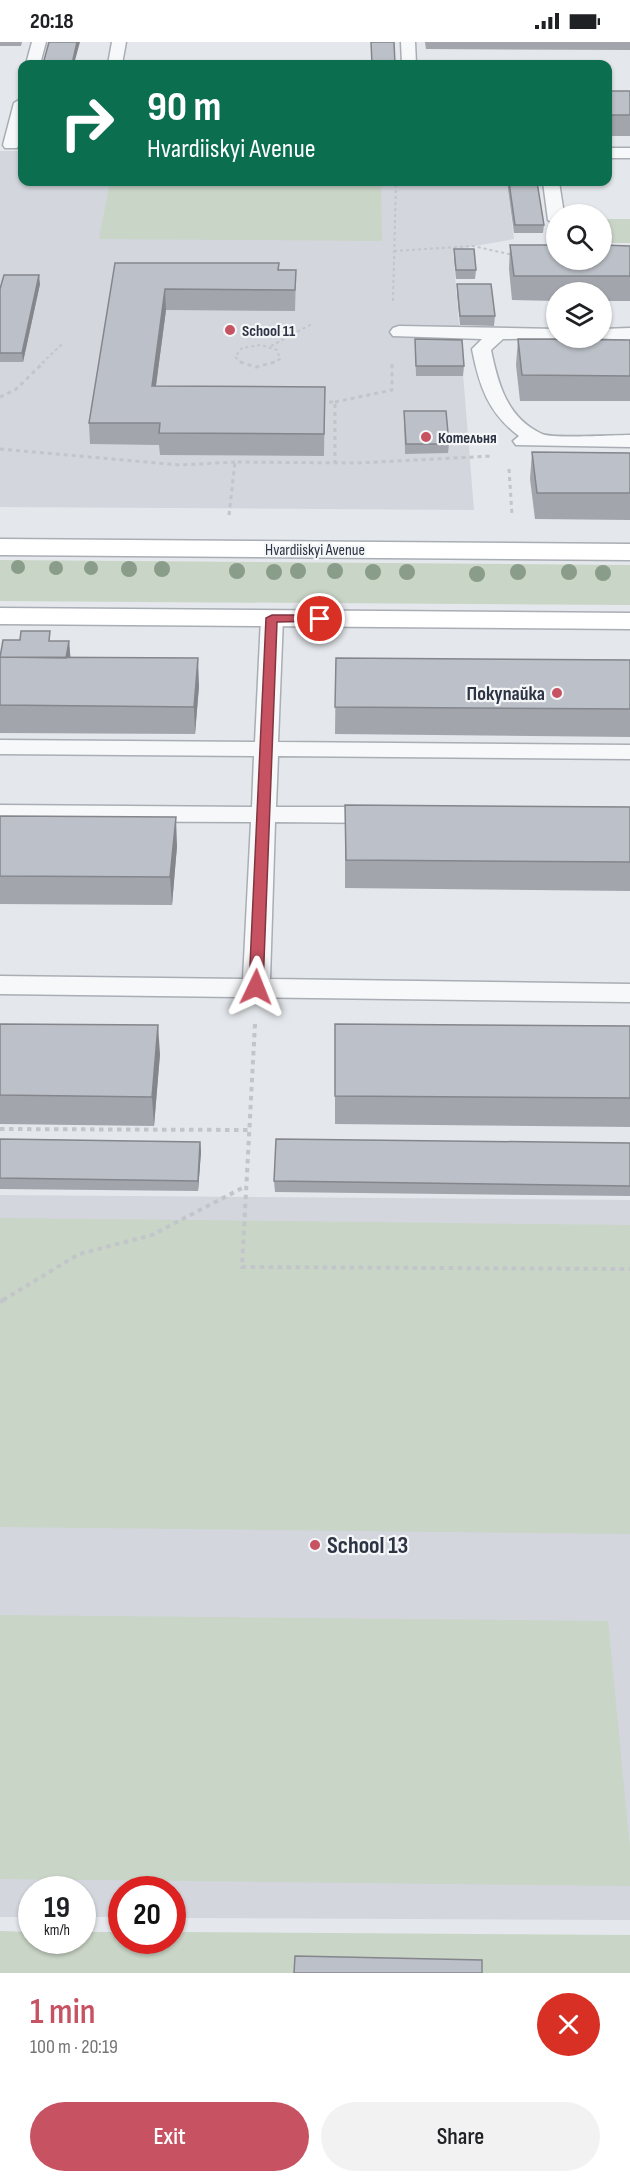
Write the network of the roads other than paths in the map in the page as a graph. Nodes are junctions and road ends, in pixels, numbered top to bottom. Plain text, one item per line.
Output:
1 (39, 42) edge
2 (119, 42) edge
3 (408, 42) edge
4 (34, 60) edge
5 (116, 60) edge
6 (409, 60) edge
7 (18, 118) edge
8 (11, 145) edge
9 (612, 153) edge
10 (630, 153) edge
11 (552, 186) edge
12 (554, 204) edge
13 (399, 332) dead end
14 (498, 334) junction
15 (546, 334) edge
16 (612, 334) edge
17 (630, 334) edge
18 (539, 441) junction
19 (630, 441) edge
20 (507, 449) road end
21 (0, 547) edge
22 (630, 552) edge
23 (0, 616) edge
24 (272, 618) junction
25 (630, 621) edge
26 (0, 747) edge
27 (266, 749) junction
28 (630, 752) edge
29 (0, 813) edge
30 (264, 814) junction
31 (405, 816) edge
32 (0, 985) edge
33 (256, 987) junction
34 (630, 993) edge

1 - 4 lane
2 - 5 lane
3 - 6 lane
7 - 8 lane
9 - 10 lane
11 - 12 lane
13 - 14 lane
14 - 15 lane
14 - 18 lane
16 - 17 lane
18 - 19 lane
18 - 20 lane
21 - 22 main road, Hvardiiskyi Avenue
23 - 24 main road
24 - 25 main road
24 - 27 lane
26 - 27 lane
27 - 28 lane
27 - 30 lane
29 - 30 lane
30 - 31 lane
30 - 33 lane
32 - 33 lane
33 - 34 lane

